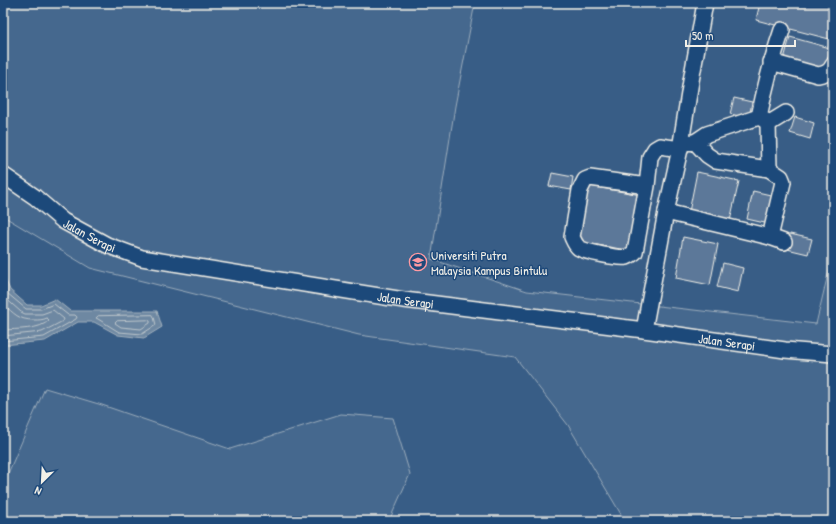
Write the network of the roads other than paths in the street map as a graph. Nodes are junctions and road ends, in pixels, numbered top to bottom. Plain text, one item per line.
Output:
1 (705, 3) edge
2 (782, 30) dead end
3 (771, 62) junction
4 (833, 65) edge
5 (786, 113) dead end
6 (763, 120) junction
7 (685, 145) junction
8 (769, 169) junction
9 (3, 175) edge
10 (646, 186) junction
11 (666, 212) junction
12 (770, 237) junction
13 (784, 242) dead end
14 (644, 330) junction
15 (833, 354) edge

1 - 7 street
2 - 3 street
3 - 4 street
3 - 6 street
5 - 6 street
6 - 7 street
6 - 8 street
7 - 8 street
7 - 10 street
7 - 11 street
8 - 12 street
9 - 14 street, Jalan Serapi
10 - 10 street
11 - 12 street
11 - 14 street
12 - 13 street
14 - 15 street, Jalan Serapi

